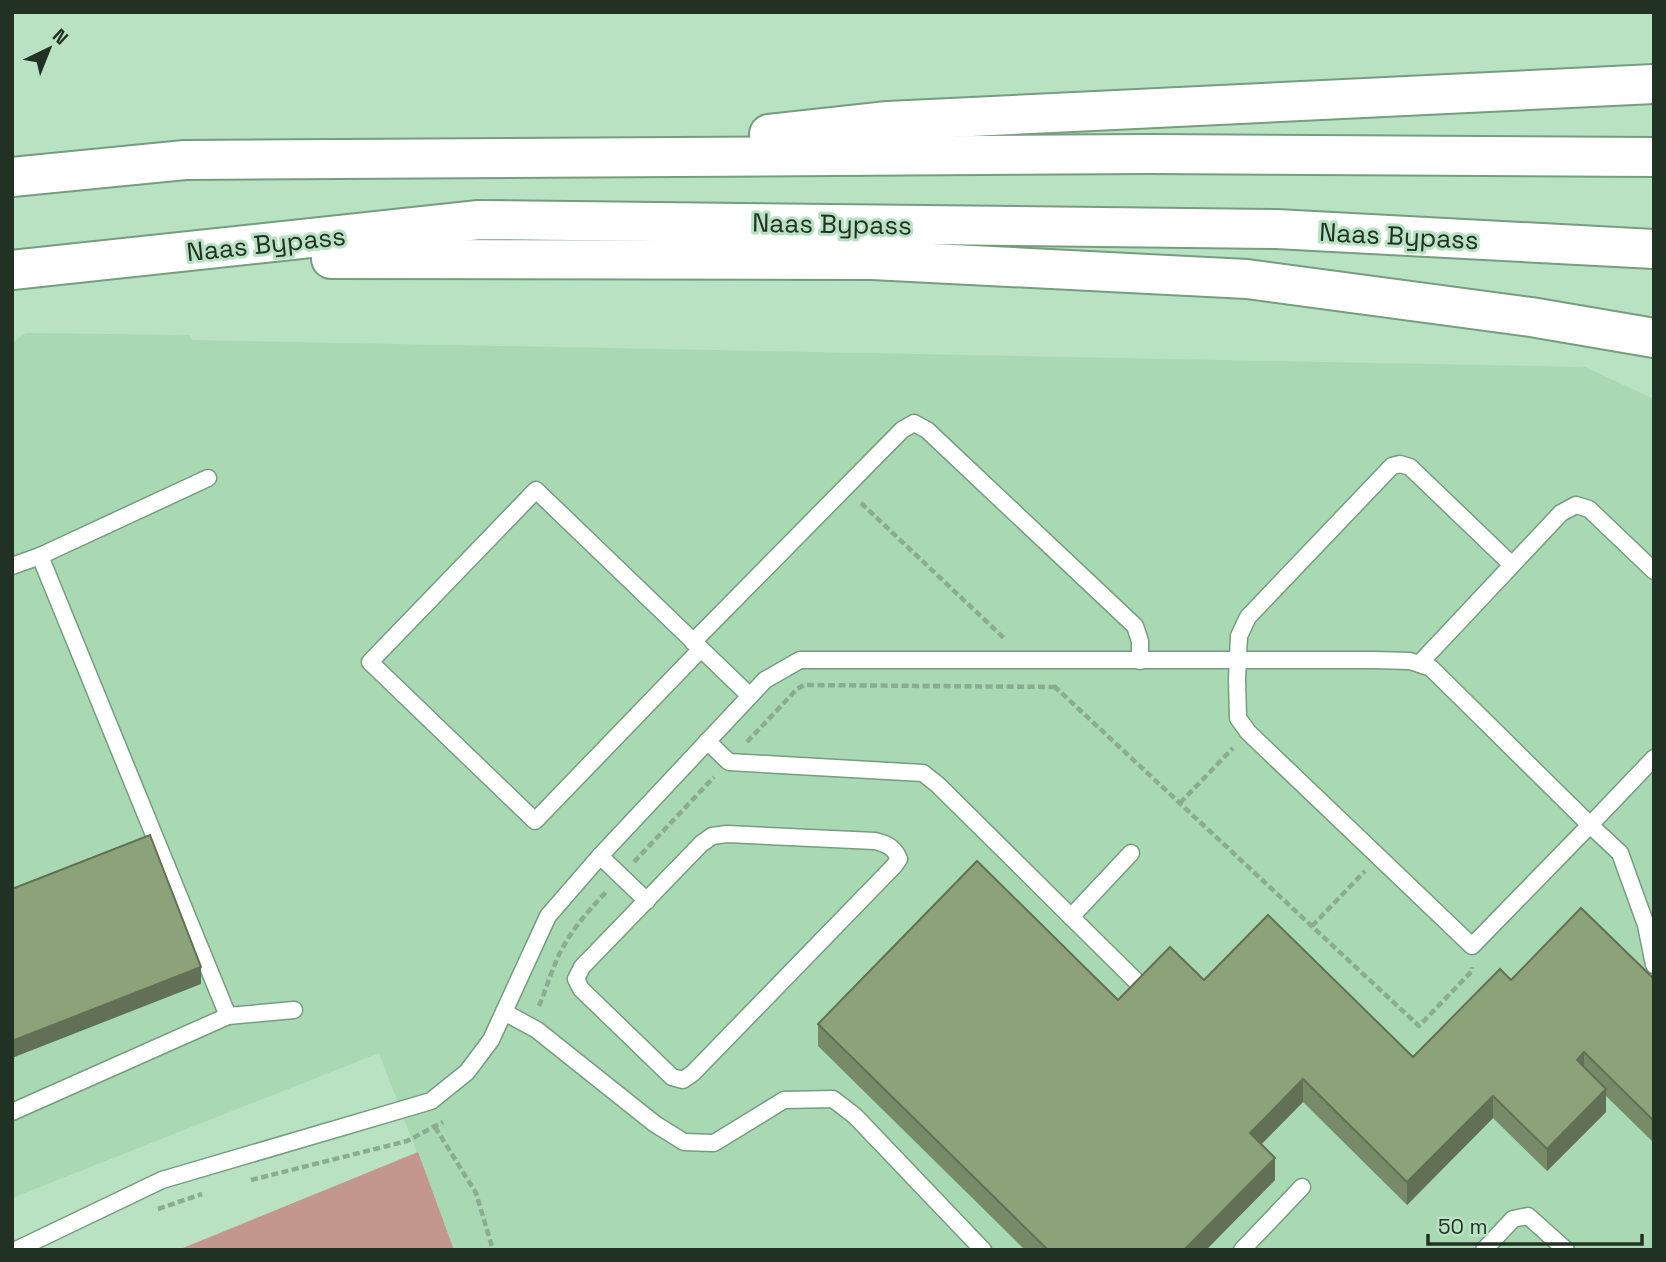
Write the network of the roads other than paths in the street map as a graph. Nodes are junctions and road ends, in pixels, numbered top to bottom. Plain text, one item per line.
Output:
1 (1654, 84) edge
2 (1654, 157) edge
3 (558, 158) junction
4 (12, 177) edge
5 (1654, 249) edge
6 (27, 269) edge
7 (1654, 338) edge
8 (208, 478) dead end
9 (40, 556) junction
10 (1512, 565) junction
11 (12, 566) edge
12 (1654, 571) edge
13 (697, 646) junction
14 (1140, 661) junction
15 (1238, 661) junction
16 (1420, 663) junction
17 (750, 696) junction
18 (707, 741) junction
19 (1654, 758) edge
20 (1590, 825) junction
21 (1131, 853) dead end
22 (600, 856) junction
23 (647, 901) junction
24 (1071, 917) junction
25 (1654, 965) edge
26 (1146, 991) edge
27 (294, 1010) dead end
28 (504, 1012) junction
29 (229, 1016) junction
30 (12, 1112) edge
31 (1302, 1187) dead end
32 (16, 1250) edge
33 (983, 1250) edge
34 (1242, 1250) edge
35 (1484, 1250) edge
36 (1566, 1250) edge

1 - 3 highway
2 - 3 highway
3 - 4 highway
5 - 6 highway, Naas Bypass
6 - 7 highway
8 - 9 lane
9 - 11 lane
9 - 29 lane
10 - 12 lane
10 - 15 lane
10 - 16 lane
13 - 13 lane
13 - 14 lane
13 - 17 lane
14 - 15 lane
14 - 17 lane
15 - 16 lane
15 - 20 lane
16 - 20 lane
17 - 18 lane
18 - 22 lane
18 - 24 lane
19 - 20 lane
20 - 25 lane
21 - 24 lane
22 - 23 lane
22 - 28 lane
23 - 23 lane
24 - 26 lane
27 - 29 lane
28 - 32 lane
28 - 33 lane
29 - 30 lane
31 - 34 lane
35 - 36 lane

